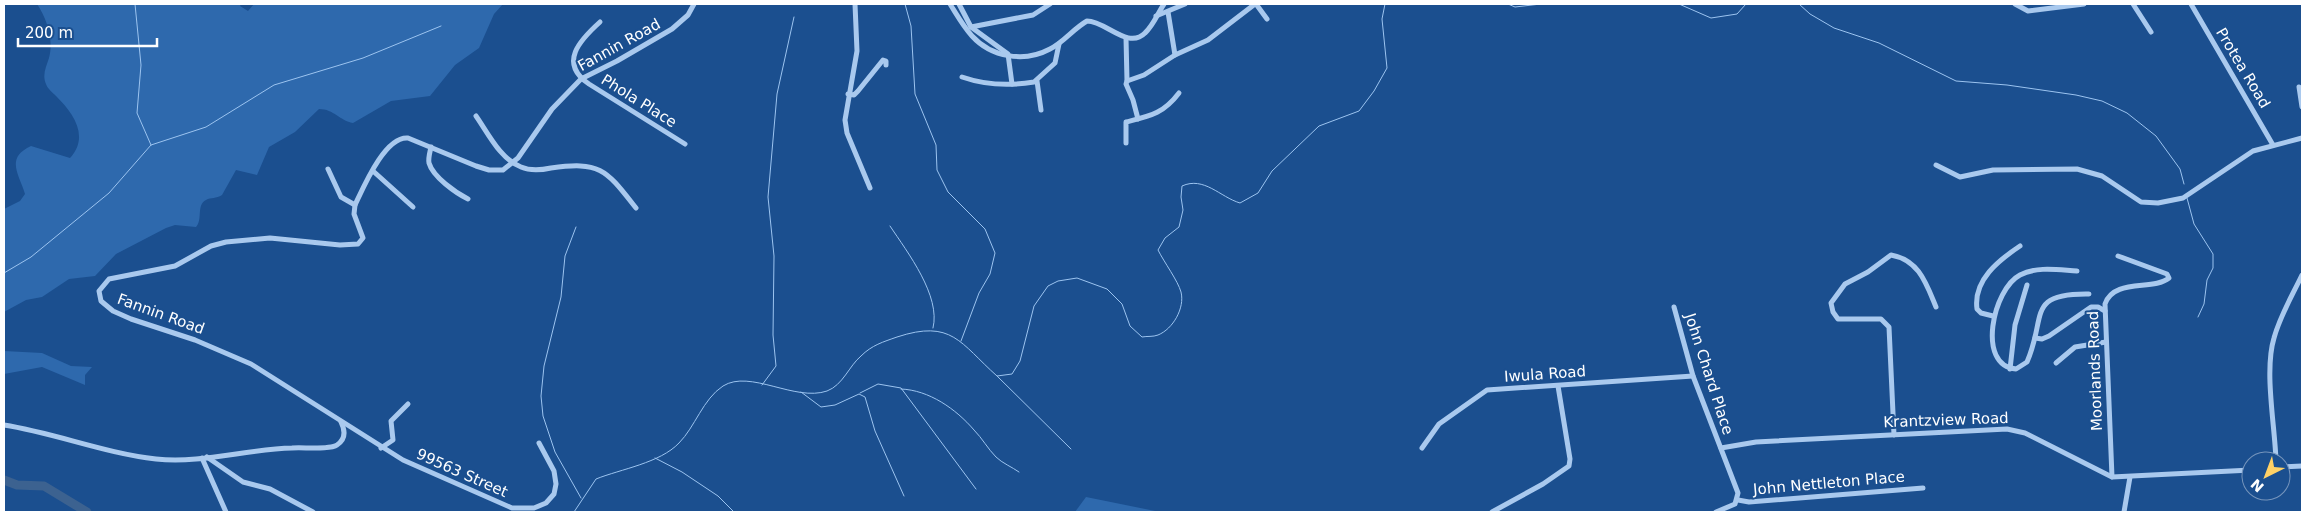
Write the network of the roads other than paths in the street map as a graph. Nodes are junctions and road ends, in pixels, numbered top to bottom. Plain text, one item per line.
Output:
1 (694, 4) edge
2 (855, 4) edge
3 (950, 4) edge
4 (959, 4) edge
5 (1050, 4) edge
6 (1164, 4) edge
7 (1185, 4) edge
8 (1256, 4) edge
9 (2015, 4) edge
10 (2084, 4) edge
11 (2134, 4) edge
12 (2191, 4) edge
13 (1168, 12) junction
14 (1156, 16) junction
15 (1267, 19) dead end
16 (600, 22) dead end
17 (971, 27) junction
18 (2151, 32) dead end
19 (1126, 38) junction
20 (1059, 44) junction
21 (1175, 55) junction
22 (1009, 56) junction
23 (886, 66) dead end
24 (962, 77) dead end
25 (581, 79) junction
26 (1036, 81) junction
27 (1126, 82) junction
28 (1012, 84) junction
29 (2300, 87) dead end
30 (1179, 93) dead end
31 (848, 94) junction
32 (2302, 107) edge
33 (1041, 110) dead end
34 (476, 116) dead end
35 (1138, 119) junction
36 (2302, 138) edge
37 (1126, 143) dead end
38 (685, 144) dead end
39 (2273, 145) junction
40 (431, 147) junction
41 (514, 163) junction
42 (1936, 166) dead end
43 (328, 169) dead end
44 (373, 171) junction
45 (870, 188) dead end
46 (468, 199) dead end
47 (355, 205) junction
48 (413, 207) dead end
49 (636, 208) dead end
50 (2020, 246) dead end
51 (2118, 256) dead end
52 (2077, 272) dead end
53 (2302, 275) edge
54 (2027, 285) dead end
55 (2089, 294) dead end
56 (1674, 307) dead end
57 (1936, 307) dead end
58 (2105, 311) junction
59 (1993, 316) junction
60 (2035, 338) junction
61 (2106, 342) junction
62 (2056, 363) dead end
63 (2010, 369) junction
64 (1693, 376) junction
65 (1558, 386) junction
66 (408, 404) dead end
67 (341, 421) junction
68 (4, 425) edge
69 (1894, 435) junction
70 (539, 443) dead end
71 (381, 448) junction
72 (1422, 448) dead end
73 (1721, 448) junction
74 (2275, 451) edge
75 (204, 457) junction
76 (2241, 471) edge
77 (2112, 477) junction
78 (2130, 477) junction
79 (1924, 488) dead end
80 (1738, 500) junction
81 (226, 512) edge
82 (313, 512) edge
83 (1492, 512) edge
84 (1716, 512) edge
85 (2124, 512) edge

1 - 25 street, Fannin Road
2 - 31 street
3 - 22 street
4 - 17 street
5 - 17 street
6 - 14 street
7 - 13 street
8 - 15 street
8 - 21 street
9 - 10 street
11 - 18 street
12 - 39 street, Protea Road
13 - 14 street
13 - 21 street
14 - 19 street
16 - 25 street
17 - 22 street
19 - 20 street
19 - 27 street
20 - 22 street
20 - 26 street
21 - 27 street
22 - 28 street
23 - 31 street
24 - 28 street
25 - 38 street, Phola Place
25 - 41 street, Fannin Road
26 - 28 street
26 - 33 street
27 - 35 street
29 - 32 street
30 - 35 street
31 - 45 street
34 - 41 street
35 - 37 street
36 - 39 street
39 - 42 street
40 - 41 street
40 - 44 street
40 - 46 street
41 - 49 street
43 - 47 street
44 - 47 street
44 - 48 street
47 - 67 street, Fannin Road
50 - 59 street
51 - 58 street, Moorlands Road
52 - 59 street
53 - 74 street
54 - 63 street
55 - 60 street
56 - 64 street, John Chard Place
57 - 69 street
58 - 60 street
58 - 61 street, Moorlands Road
59 - 63 street
60 - 63 street
61 - 62 street
61 - 77 street, Moorlands Road
64 - 65 street, Iwula Road
64 - 73 street, John Chard Place
65 - 72 street, Iwula Road
65 - 83 street
66 - 71 street
67 - 71 street, 99563 Street
67 - 75 street
68 - 75 street
69 - 73 street, Krantzview Road
69 - 77 street, Krantzview Road
70 - 71 street, 99563 Street
73 - 80 street, John Chard Place
75 - 81 street
75 - 82 street
76 - 78 street, Krantzview Road
77 - 78 street, Krantzview Road
78 - 85 street
79 - 80 street, John Nettleton Place
80 - 84 street

